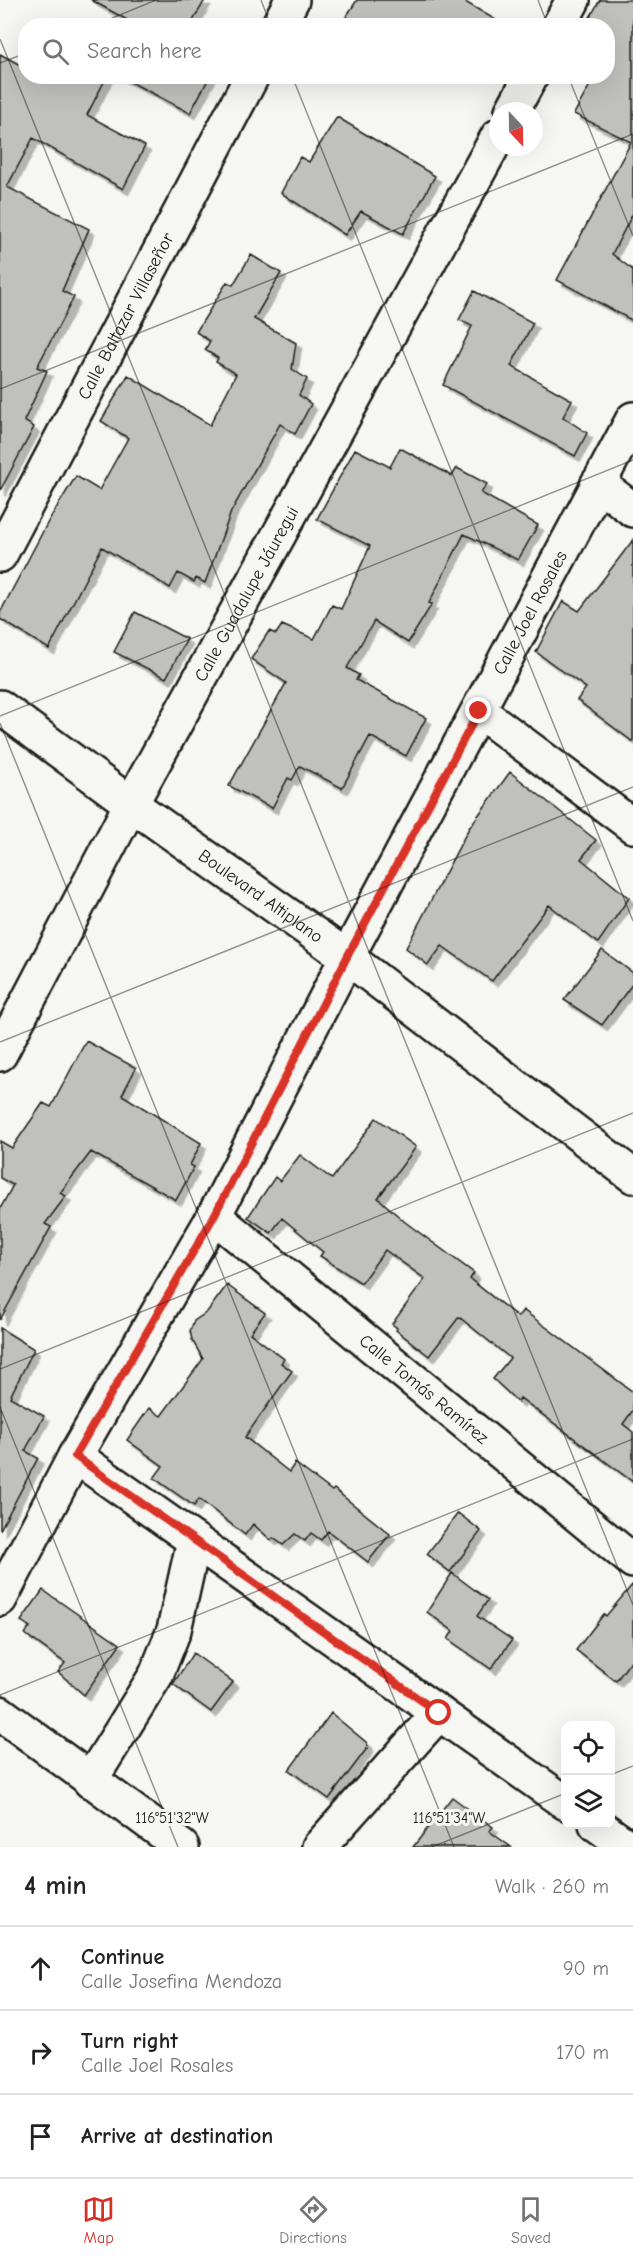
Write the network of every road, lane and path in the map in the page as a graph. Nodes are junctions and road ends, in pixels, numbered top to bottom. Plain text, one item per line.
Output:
1 (292, 0) edge
2 (573, 0) edge
3 (282, 18) edge
4 (563, 18) edge
5 (248, 84) edge
6 (527, 84) edge
7 (517, 102) edge
8 (489, 152) edge
9 (633, 419) edge
10 (598, 483) junction
11 (633, 510) edge
12 (0, 555) edge
13 (0, 707) edge
14 (479, 711) junction
15 (131, 804) junction
16 (633, 826) edge
17 (347, 957) junction
18 (0, 1053) edge
19 (633, 1176) edge
20 (214, 1216) junction
21 (75, 1456) junction
22 (194, 1540) junction
23 (633, 1561) edge
24 (0, 1599) edge
25 (0, 1713) edge
26 (439, 1713) junction
27 (90, 1780) junction
28 (561, 1799) edge
29 (603, 1829) edge
30 (182, 1847) edge
31 (319, 1847) edge
32 (628, 1847) edge

1 - 3 street
2 - 4 street
5 - 12 street, Calle Baltazar Villaseñor
6 - 7 street
8 - 15 street, Calle Guadalupe Jáuregui
9 - 10 street, Calle Joel Rosales
10 - 11 street
10 - 14 street, Calle Joel Rosales
13 - 15 street, Boulevard Altiplano
14 - 16 street
14 - 17 street, Calle Joel Rosales
15 - 17 street, Boulevard Altiplano
15 - 18 street, Calle Guadalupe Jáuregui
17 - 19 street, Boulevard Altiplano
17 - 20 street, Calle Joel Rosales
20 - 21 street, Calle Joel Rosales
20 - 23 street, Calle Tomás Ramírez
21 - 22 street
21 - 24 street, Calle Joel Rosales
22 - 26 street
22 - 27 street
25 - 27 street
26 - 28 street
26 - 31 street
27 - 30 street
29 - 32 street

